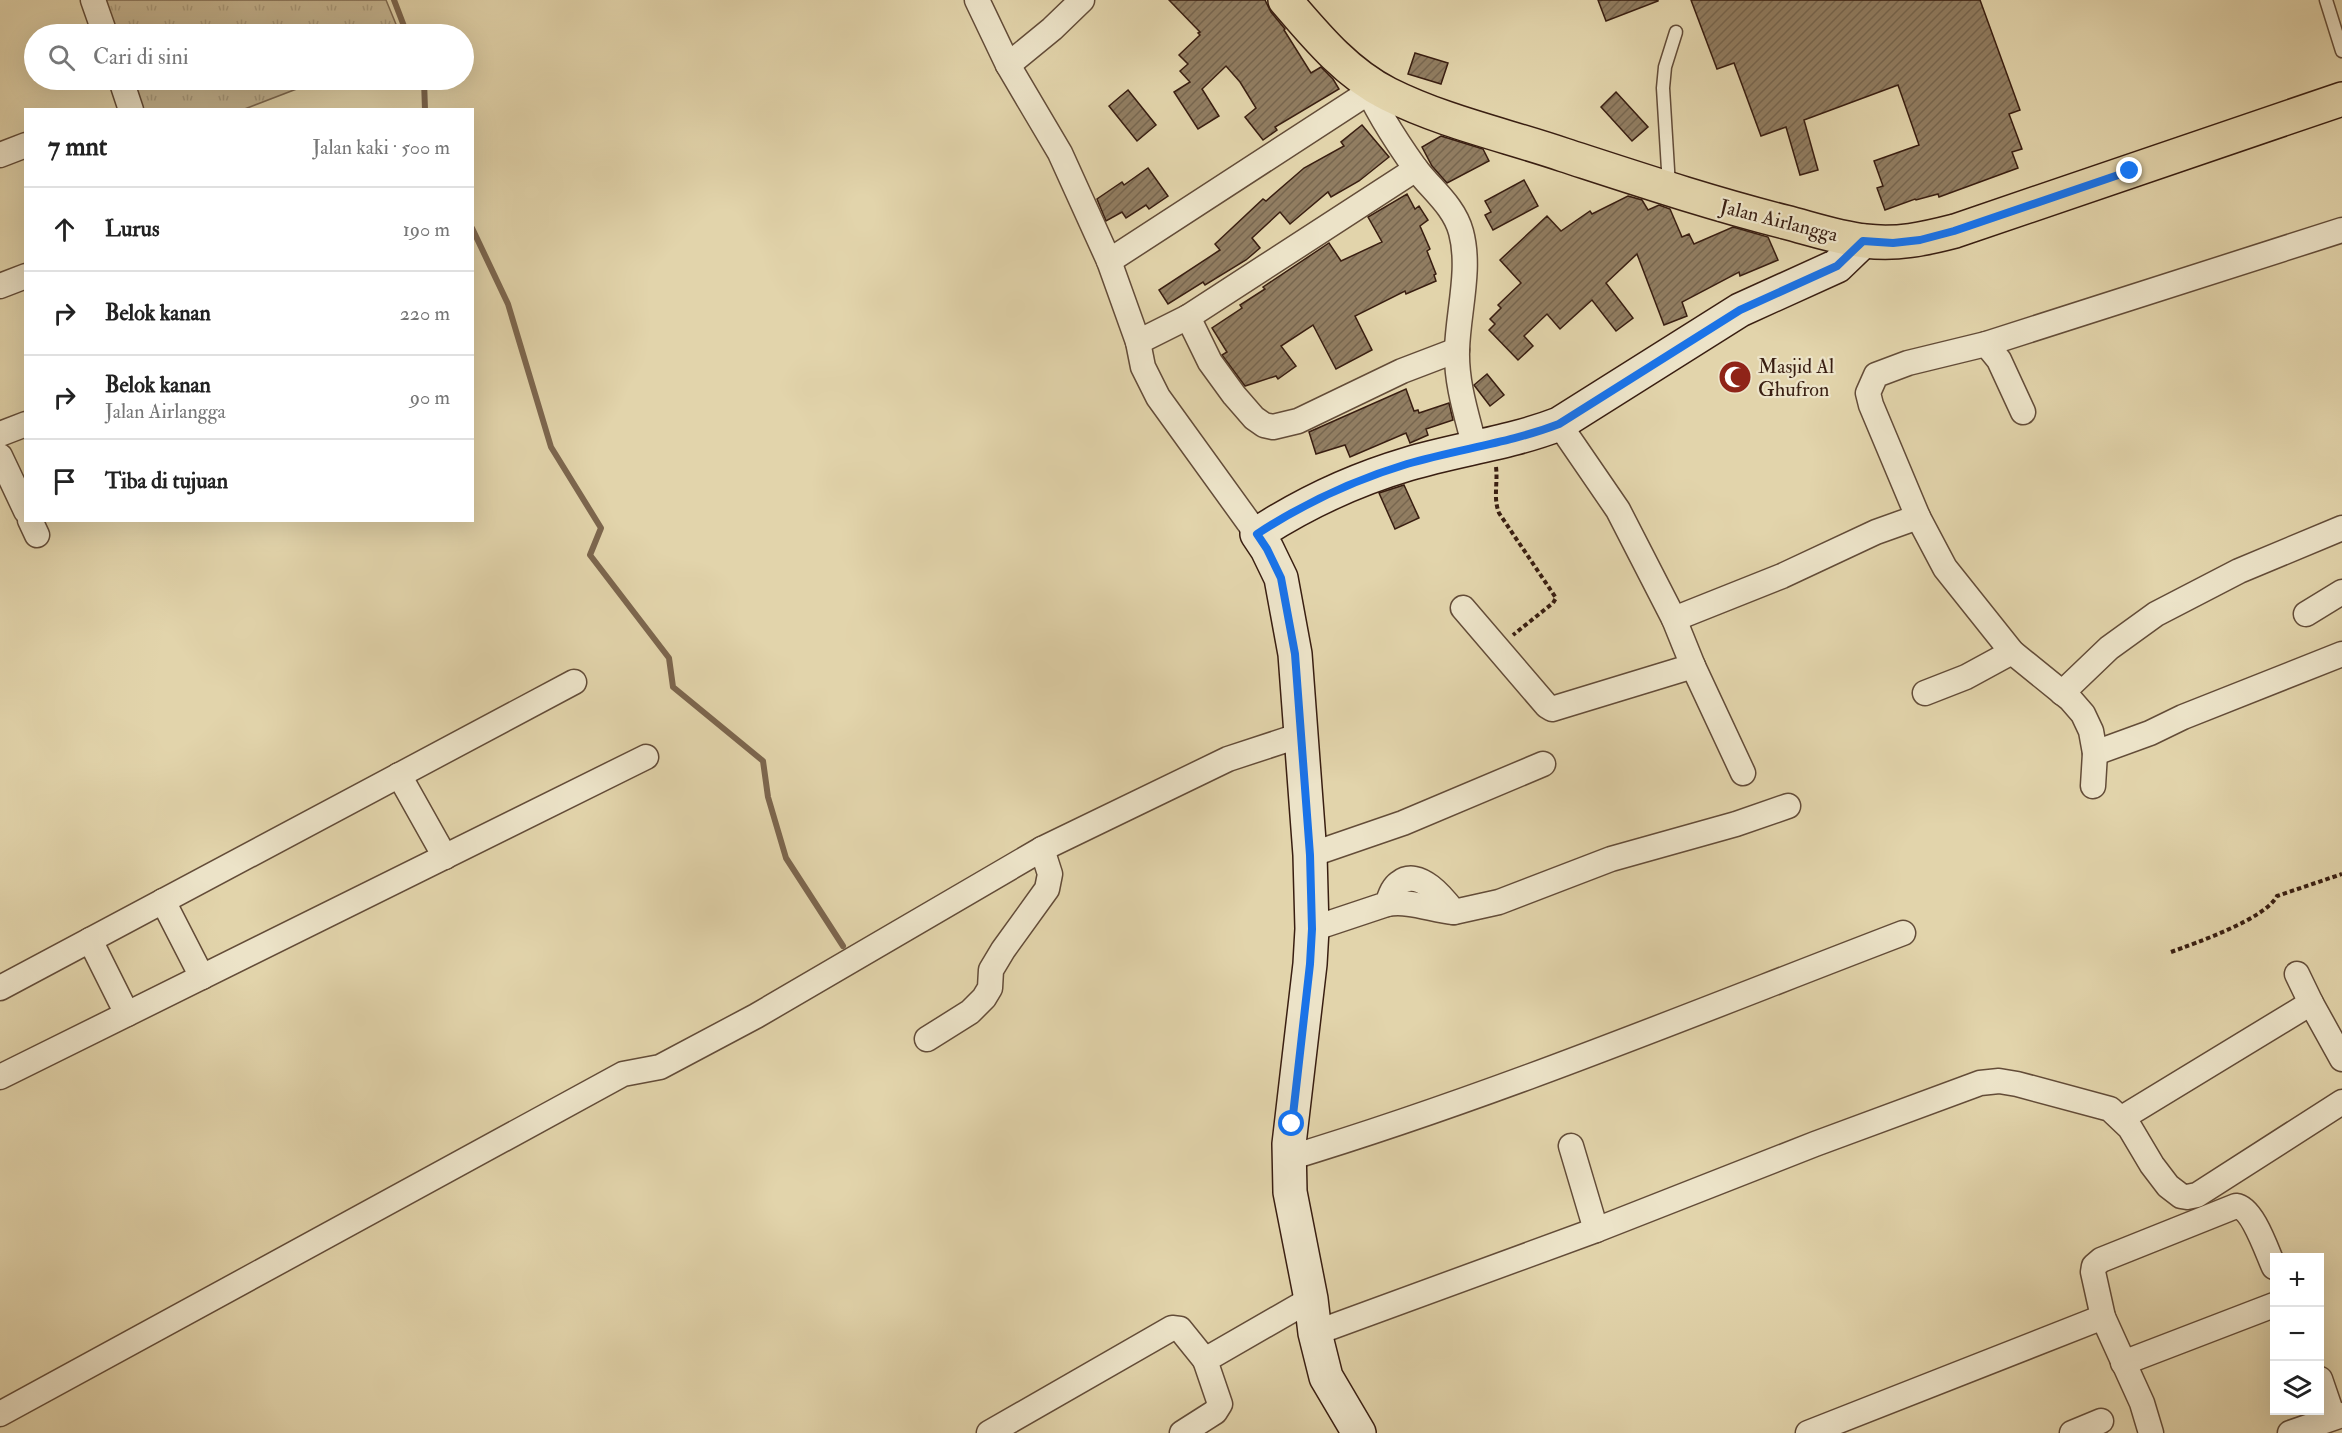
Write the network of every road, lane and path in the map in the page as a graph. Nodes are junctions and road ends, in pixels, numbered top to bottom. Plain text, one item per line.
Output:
1 (93, 0) edge
2 (977, 0) edge
3 (1082, 0) edge
4 (1285, 0) edge
5 (2326, 0) edge
6 (101, 24) edge
7 (1676, 32) dead end
8 (2342, 51) edge
9 (1008, 65) junction
10 (1366, 86) junction
11 (123, 90) edge
12 (2342, 99) edge
13 (128, 108) edge
14 (24, 146) edge
15 (1, 152) edge
16 (1416, 169) junction
17 (1669, 190) junction
18 (2342, 230) edge
19 (1863, 241) junction
20 (1108, 261) junction
21 (24, 277) edge
22 (0, 286) edge
23 (1188, 317) junction
24 (1138, 342) junction
25 (1986, 344) junction
26 (1457, 350) junction
27 (2023, 412) dead end
28 (24, 424) edge
29 (1559, 424) junction
30 (0, 434) edge
31 (1484, 445) junction
32 (0, 456) edge
33 (24, 507) edge
34 (1917, 517) junction
35 (2342, 528) edge
36 (1257, 534) junction
37 (2342, 592) edge
38 (1463, 608) dead end
39 (2307, 614) dead end
40 (1674, 619) junction
41 (1498, 648) junction
42 (2012, 652) junction
43 (2342, 654) edge
44 (1693, 666) junction
45 (574, 682) dead end
46 (1925, 693) dead end
47 (2062, 693) junction
48 (1301, 735) junction
49 (2095, 753) junction
50 (646, 757) dead end
51 (1543, 764) dead end
52 (1743, 773) dead end
53 (399, 775) junction
54 (2093, 786) dead end
55 (1788, 806) dead end
56 (1042, 849) junction
57 (1310, 855) junction
58 (445, 857) junction
59 (2342, 874) edge
60 (163, 901) junction
61 (1312, 929) junction
62 (1903, 933) dead end
63 (90, 940) junction
64 (2171, 952) dead end
65 (2297, 975) dead end
66 (202, 977) junction
67 (0, 988) edge
68 (2311, 1003) junction
69 (127, 1014) junction
70 (927, 1039) dead end
71 (2342, 1059) edge
72 (0, 1077) edge
73 (2342, 1102) edge
74 (2122, 1118) junction
75 (1571, 1146) dead end
76 (1289, 1158) junction
77 (1596, 1230) junction
78 (2270, 1258) edge
79 (1311, 1299) junction
80 (2270, 1307) edge
81 (2103, 1317) junction
82 (1315, 1334) junction
83 (1204, 1360) junction
84 (2123, 1362) junction
85 (2324, 1389) edge
86 (0, 1414) edge
87 (2338, 1416) edge
88 (2101, 1420) dead end
89 (989, 1433) edge
90 (1182, 1433) edge
91 (1359, 1433) edge
92 (1808, 1433) edge
93 (2072, 1433) edge
94 (2151, 1433) edge
95 (2290, 1433) edge

1 - 6 street
2 - 9 street
3 - 9 street
4 - 10 main road, Jalan Airlangga
5 - 8 lane
7 - 17 lane
9 - 20 street
10 - 16 street
10 - 17 main road, Jalan Airlangga
10 - 20 street
11 - 13 street
12 - 19 main road, Jalan Airlangga
14 - 15 street
16 - 23 street
16 - 26 street
17 - 19 main road, Jalan Airlangga
18 - 25 street
19 - 29 street
20 - 24 street
21 - 22 street
23 - 24 street
23 - 26 street
24 - 36 street
25 - 27 street
25 - 34 street
26 - 31 street
28 - 30 street
29 - 31 street
29 - 40 street
31 - 36 street
31 - 41 path
32 - 33 street
34 - 40 street
34 - 42 street
35 - 47 street
36 - 48 street
37 - 39 street
38 - 41 street
40 - 44 street
41 - 44 street
42 - 46 street
42 - 47 street
43 - 49 street
44 - 52 street
45 - 53 street
47 - 49 street
48 - 56 street
48 - 57 street
49 - 54 street
50 - 58 street
51 - 57 street
53 - 58 street
53 - 60 street
55 - 61 street
56 - 70 street
56 - 86 street
57 - 61 street
58 - 66 street
59 - 64 path
60 - 63 street
60 - 66 street
61 - 76 street
62 - 76 street
63 - 67 street
63 - 69 street
65 - 68 street
66 - 69 street
68 - 71 street
68 - 74 street
69 - 72 street
73 - 74 street
74 - 77 street
75 - 77 street
76 - 79 street
77 - 82 street
78 - 81 street
79 - 82 street
79 - 83 street
80 - 84 street
81 - 84 street
81 - 92 street
82 - 91 street
83 - 89 street
83 - 90 street
84 - 94 street
85 - 87 street
87 - 95 street
88 - 93 street

